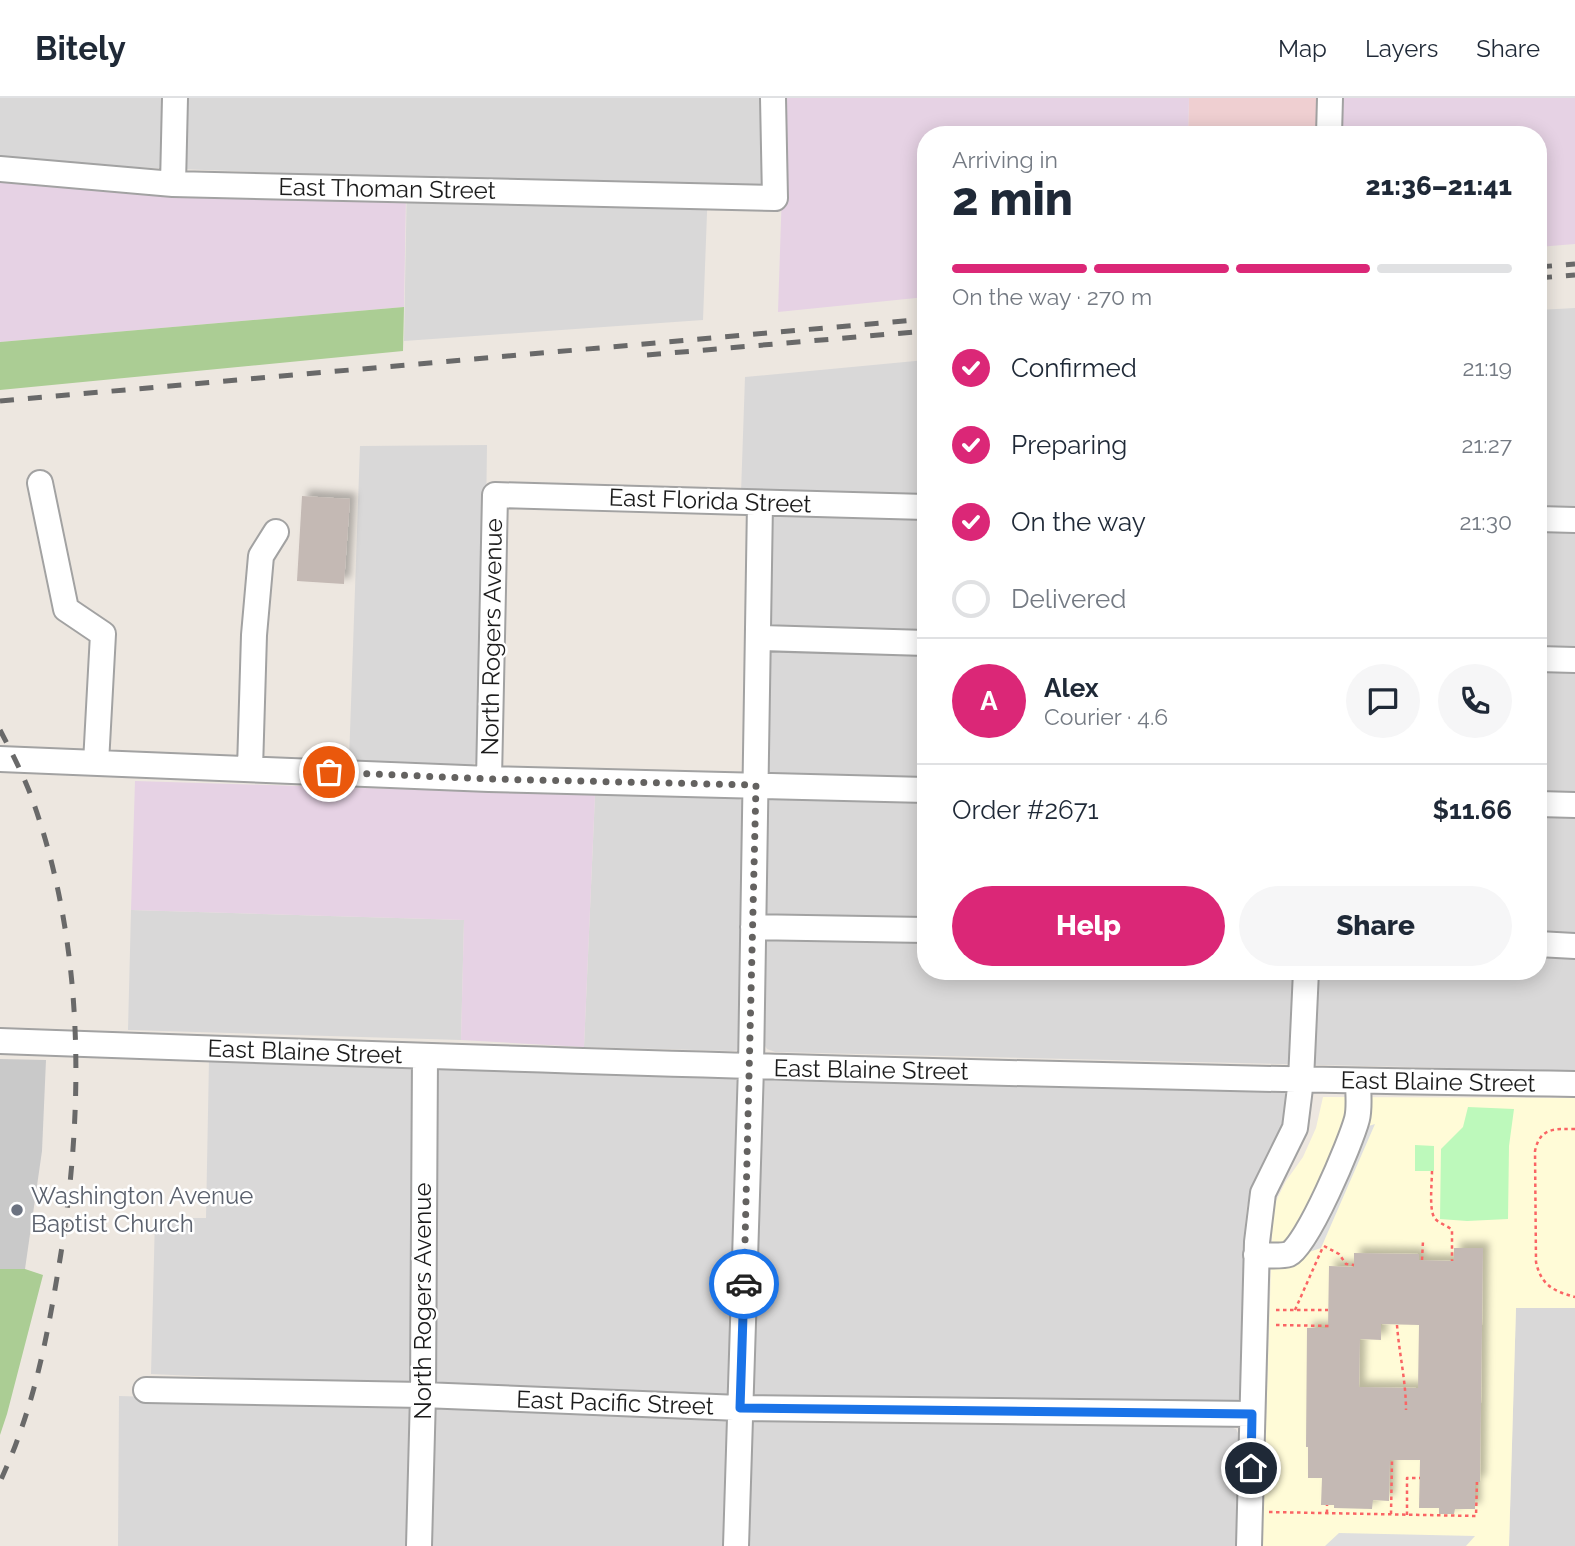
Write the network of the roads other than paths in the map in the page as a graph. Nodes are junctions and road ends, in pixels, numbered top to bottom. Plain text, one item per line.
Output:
1 (175, 98) edge
2 (772, 98) edge
3 (1331, 98) edge
4 (1329, 126) edge
5 (0, 169) edge
6 (173, 184) junction
7 (40, 483) dead end
8 (495, 495) joint
9 (760, 503) junction
10 (917, 507) edge
11 (1547, 519) edge
12 (1575, 520) edge
13 (276, 532) dead end
14 (758, 638) junction
15 (917, 643) edge
16 (1547, 659) edge
17 (1575, 660) edge
18 (0, 760) edge
19 (96, 763) junction
20 (250, 769) junction
21 (489, 779) junction
22 (756, 785) junction
23 (917, 790) edge
24 (1547, 804) edge
25 (1575, 805) edge
26 (753, 927) junction
27 (917, 930) edge
28 (1547, 944) edge
29 (1575, 946) edge
30 (1306, 980) edge
31 (0, 1041) edge
32 (425, 1057) junction
33 (751, 1067) junction
34 (1301, 1080) junction
35 (1358, 1081) junction
36 (1575, 1084) edge
37 (1256, 1255) junction
38 (146, 1390) dead end
39 (423, 1395) junction
40 (740, 1408) junction
41 (1252, 1414) junction
42 (419, 1546) edge
43 (736, 1546) edge
44 (1249, 1546) edge

1 - 6 street
2 - 6 street, East Thoman Street
3 - 4 street
5 - 6 street, East Thoman Street
7 - 19 street
8 - 9 street, East Florida Street
8 - 21 street, North Rogers Avenue
9 - 10 street, East Florida Street
9 - 14 street
11 - 12 street
13 - 20 street
14 - 15 street
14 - 22 street
16 - 17 street
18 - 19 street
19 - 20 street
20 - 21 street
21 - 22 street
22 - 23 street
22 - 26 street
24 - 25 street
26 - 27 street
26 - 33 street
28 - 29 street
30 - 34 street
31 - 32 street, East Blaine Street
32 - 33 street, East Blaine Street
32 - 39 street, North Rogers Avenue
33 - 34 street, East Blaine Street
33 - 40 street
34 - 35 street, East Blaine Street
34 - 37 street
35 - 36 street, East Blaine Street
35 - 37 street
37 - 41 street
38 - 39 street, East Pacific Street
39 - 40 street, East Pacific Street
39 - 42 street, North Rogers Avenue
40 - 41 street, East Pacific Street
40 - 43 street
41 - 44 street

